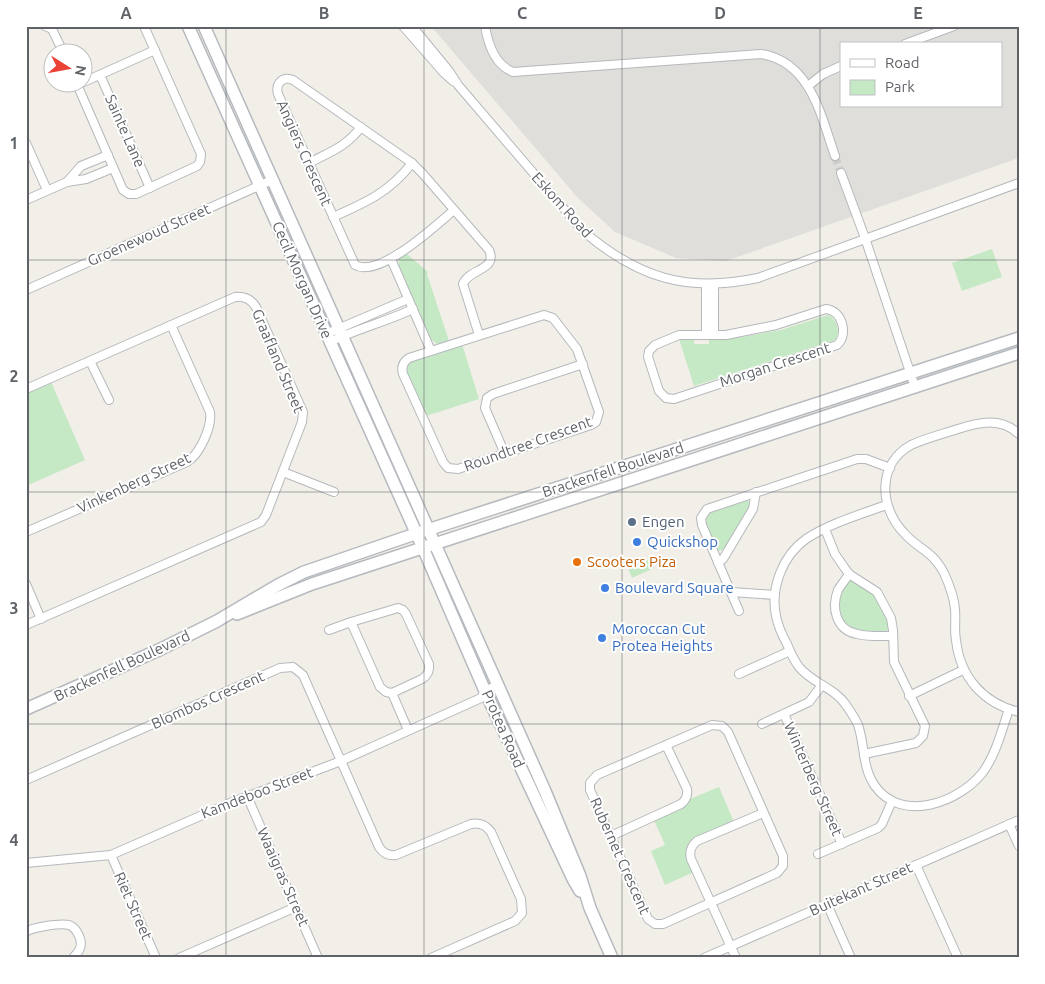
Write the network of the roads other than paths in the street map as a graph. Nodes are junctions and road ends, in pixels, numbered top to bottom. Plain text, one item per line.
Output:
1 (144, 26) edge
2 (188, 26) edge
3 (204, 26) edge
4 (403, 26) edge
5 (412, 26) edge
6 (485, 26) edge
7 (954, 26) edge
8 (52, 27) edge
9 (59, 42) edge
10 (910, 42) edge
11 (154, 50) junction
12 (840, 66) edge
13 (100, 75) junction
14 (92, 78) edge
15 (458, 85) junction
16 (808, 86) junction
17 (80, 92) edge
18 (361, 127) junction
19 (26, 143) edge
20 (108, 155) junction
21 (835, 156) tunnel mouth
22 (308, 163) junction
23 (412, 163) junction
24 (113, 168) junction
25 (841, 173) tunnel mouth
26 (272, 180) junction
27 (67, 182) junction
28 (1019, 183) edge
29 (259, 186) junction
30 (150, 188) junction
31 (46, 190) junction
32 (26, 200) edge
33 (454, 210) junction
34 (333, 217) junction
35 (866, 238) junction
36 (391, 259) junction
37 (710, 285) junction
38 (26, 290) edge
39 (408, 299) junction
40 (413, 310) junction
41 (372, 314) junction
42 (377, 324) junction
43 (171, 325) junction
44 (340, 332) junction
45 (478, 335) junction
46 (710, 335) junction
47 (328, 338) junction
48 (1019, 338) edge
49 (431, 351) junction
50 (1019, 353) edge
51 (90, 360) junction
52 (583, 364) junction
53 (910, 372) junction
54 (915, 387) junction
55 (26, 389) edge
56 (108, 400) dead end
57 (1019, 422) edge
58 (1016, 432) edge
59 (505, 454) junction
60 (890, 468) junction
61 (283, 472) junction
62 (334, 492) dead end
63 (756, 492) junction
64 (886, 505) junction
65 (824, 529) junction
66 (428, 530) junction
67 (26, 532) edge
68 (416, 534) junction
69 (435, 544) junction
70 (423, 548) junction
71 (718, 563) junction
72 (849, 574) junction
73 (26, 584) edge
74 (731, 592) junction
75 (775, 595) junction
76 (740, 611) dead end
77 (41, 619) junction
78 (217, 621) junction
79 (351, 622) junction
80 (26, 625) edge
81 (329, 630) dead end
82 (893, 636) junction
83 (790, 651) junction
84 (963, 670) junction
85 (739, 674) dead end
86 (822, 685) junction
87 (500, 690) junction
88 (392, 692) junction
89 (909, 696) junction
90 (485, 697) junction
91 (26, 709) edge
92 (1009, 709) junction
93 (1019, 712) edge
94 (784, 714) junction
95 (762, 724) dead end
96 (408, 730) junction
97 (666, 746) junction
98 (864, 754) junction
99 (341, 761) junction
100 (26, 780) edge
101 (247, 796) junction
102 (892, 801) junction
103 (763, 813) junction
104 (1019, 820) edge
105 (1009, 824) junction
106 (611, 836) junction
107 (842, 844) junction
108 (1019, 846) edge
109 (818, 854) dead end
110 (111, 855) junction
111 (26, 863) edge
112 (916, 865) junction
113 (711, 902) junction
114 (827, 904) junction
115 (296, 908) junction
116 (590, 908) junction
117 (26, 932) edge
118 (731, 946) junction
119 (73, 958) edge
120 (156, 958) edge
121 (179, 958) edge
122 (318, 958) edge
123 (431, 958) edge
124 (612, 958) edge
125 (704, 958) edge
126 (736, 958) edge
127 (851, 958) edge
128 (958, 958) edge

1 - 11 street
2 - 29 street, Cecil Morgan Drive
3 - 26 street, Cecil Morgan Drive
4 - 15 street, Eskom Road
5 - 15 street, Eskom Road
6 - 16 street
7 - 10 street
8 - 9 street
11 - 13 street, Sainte Lane
11 - 30 street
12 - 16 street
13 - 14 street, Sainte Lane
13 - 30 street, Sainte Lane
15 - 37 street, Eskom Road
16 - 21 street
17 - 20 street
18 - 22 street
18 - 22 street, Angiers Crescent
18 - 23 street, Angiers Crescent
19 - 31 street
20 - 24 street
20 - 27 street
22 - 34 street, Angiers Crescent
23 - 33 street, Angiers Crescent
23 - 34 street
24 - 27 street
24 - 30 street
25 - 35 street
26 - 29 street, Groenewoud Street
26 - 44 street, Cecil Morgan Drive
27 - 31 street
28 - 35 street, Eskom Road
29 - 38 street, Groenewoud Street
29 - 47 street, Cecil Morgan Drive
31 - 32 street
33 - 36 street, Angiers Crescent
33 - 45 street, Angiers Crescent
34 - 36 street, Angiers Crescent
35 - 37 street, Eskom Road
35 - 53 street
36 - 39 street
37 - 46 street
39 - 40 street
39 - 41 street
40 - 42 street
40 - 49 street
41 - 42 street
41 - 44 street
42 - 44 street
43 - 51 street, Graafland Street
43 - 61 street, Graafland Street
43 - 67 street, Vinkenberg Street
44 - 47 street
44 - 66 street, Cecil Morgan Drive
45 - 49 street, Roundtree Crescent
45 - 52 street, Roundtree Crescent
46 - 46 street, Morgan Crescent
47 - 68 street, Cecil Morgan Drive
48 - 53 street, Brackenfell Boulevard
49 - 59 street, Roundtree Crescent
50 - 54 street, Brackenfell Boulevard
51 - 55 street, Graafland Street
51 - 56 street
52 - 59 street, Roundtree Crescent
52 - 59 street
53 - 54 street
53 - 66 street, Brackenfell Boulevard
54 - 69 street, Brackenfell Boulevard
57 - 58 street
58 - 60 street
60 - 63 street
60 - 64 street
61 - 62 street
61 - 77 street, Graafland Street
63 - 71 street
63 - 71 street
64 - 65 street
64 - 84 street
65 - 72 street
65 - 75 street
66 - 68 street, Brackenfell Boulevard
66 - 69 street, Cecil Morgan Drive
68 - 70 street, Cecil Morgan Drive
68 - 78 street, Brackenfell Boulevard
69 - 70 street, Brackenfell Boulevard
69 - 87 street, Protea Road
70 - 78 street, Brackenfell Boulevard
70 - 90 street, Protea Road
71 - 74 street
72 - 82 street
72 - 82 street
73 - 77 street
74 - 75 street
74 - 76 street
75 - 83 street
77 - 80 street, Graafland Street
78 - 91 street, Brackenfell Boulevard
79 - 81 street
79 - 88 street
79 - 88 street
82 - 89 street
83 - 85 street
83 - 86 street
84 - 89 street
84 - 92 street
86 - 94 street
86 - 98 street
87 - 90 street, Kamdeboo Street
87 - 116 street, Protea Road
88 - 96 street
89 - 98 street
90 - 96 street, Kamdeboo Street
90 - 116 street, Protea Road
92 - 93 street
92 - 102 street
94 - 95 street
94 - 107 street, Winterberg Street
96 - 99 street, Kamdeboo Street
97 - 103 street, Rubernet Crescent
97 - 106 street
97 - 106 street, Rubernet Crescent
98 - 102 street
99 - 100 street, Blombos Crescent
99 - 101 street, Kamdeboo Street
99 - 123 street
101 - 110 street, Kamdeboo Street
101 - 115 street, Waaigras Street
102 - 107 street
103 - 113 street
103 - 113 street, Rubernet Crescent
104 - 105 street, Buitekant Street
105 - 108 street
105 - 112 street, Buitekant Street
106 - 113 street, Rubernet Crescent
107 - 109 street
110 - 111 street, Kamdeboo Street
110 - 120 street, Riet Street
112 - 114 street, Buitekant Street
112 - 128 street
113 - 118 street
114 - 118 street, Buitekant Street
114 - 127 street
115 - 121 street
115 - 122 street, Waaigras Street
116 - 124 street, Protea Road
117 - 119 street
118 - 125 street, Buitekant Street
118 - 126 street

